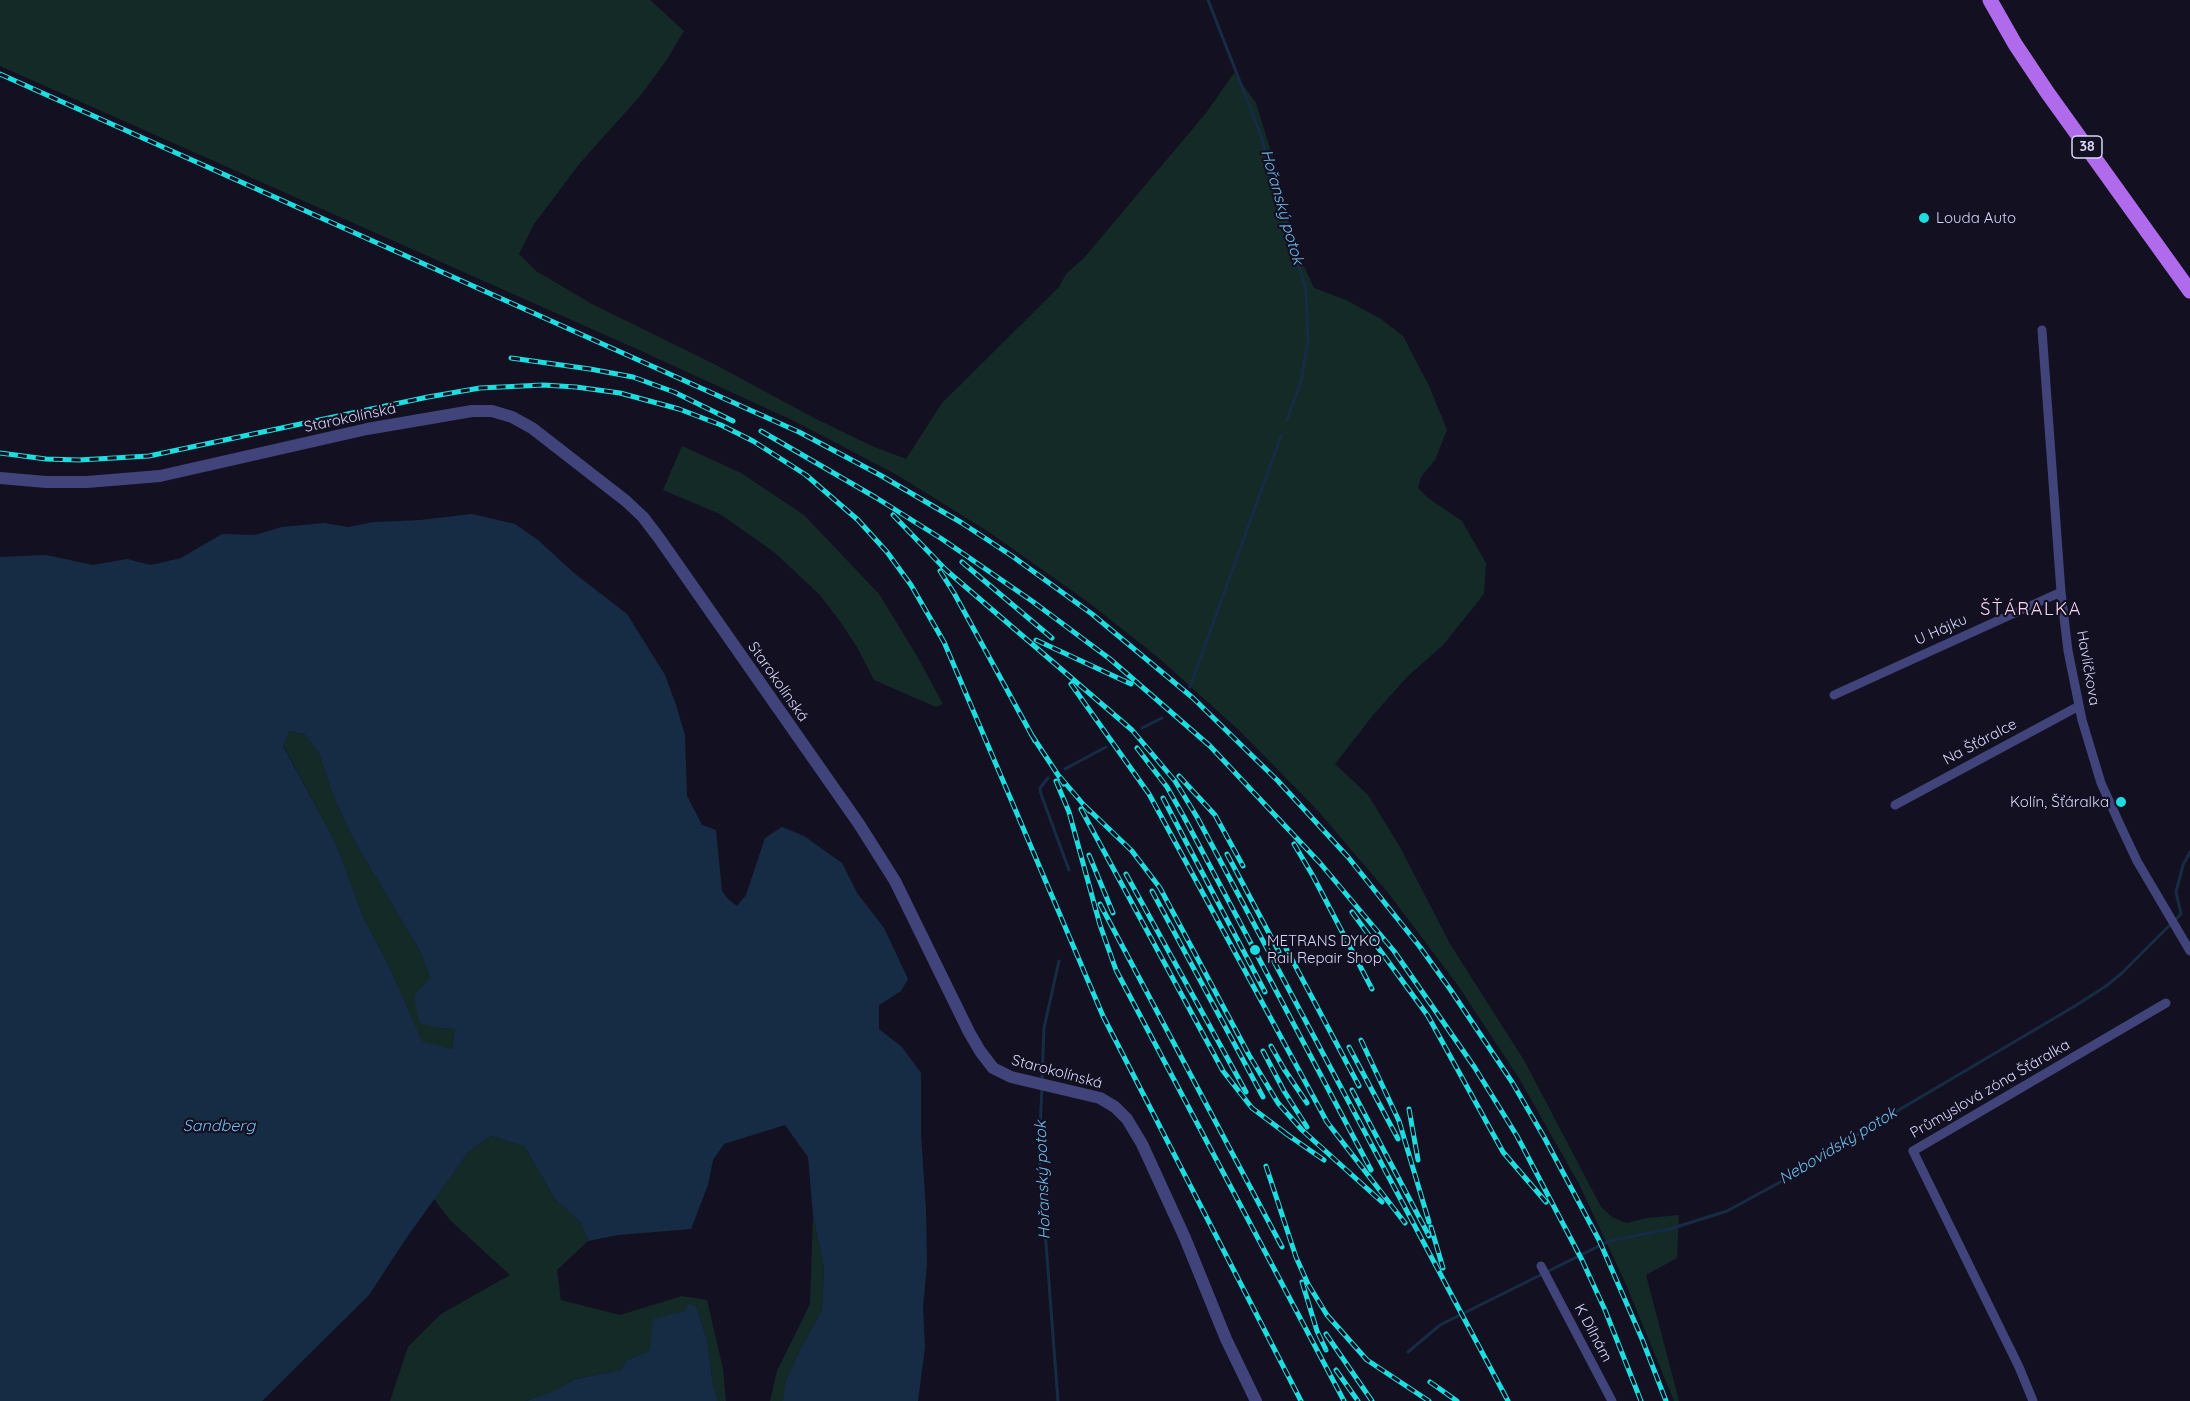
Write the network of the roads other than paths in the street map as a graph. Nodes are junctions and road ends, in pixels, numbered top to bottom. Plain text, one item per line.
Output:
1 (1990, 0) edge
2 (2190, 291) edge
3 (2042, 330) dead end
4 (0, 478) edge
5 (2061, 592) junction
6 (1834, 695) dead end
7 (2079, 706) junction
8 (1895, 805) dead end
9 (2190, 951) edge
10 (2166, 1003) dead end
11 (1541, 1266) dead end
12 (1256, 1401) edge
13 (1612, 1401) edge
14 (2033, 1401) edge

1 - 2 main road, 38
3 - 5 street, Havlíčkova
4 - 12 street, Starokolínská
5 - 6 street, U Hájku
5 - 7 street, Havlíčkova
7 - 8 street, Na Šťáralce
7 - 9 street, Havlíčkova
10 - 14 street, Průmyslová zóna Šťáralka
11 - 13 street, K Dílnám

